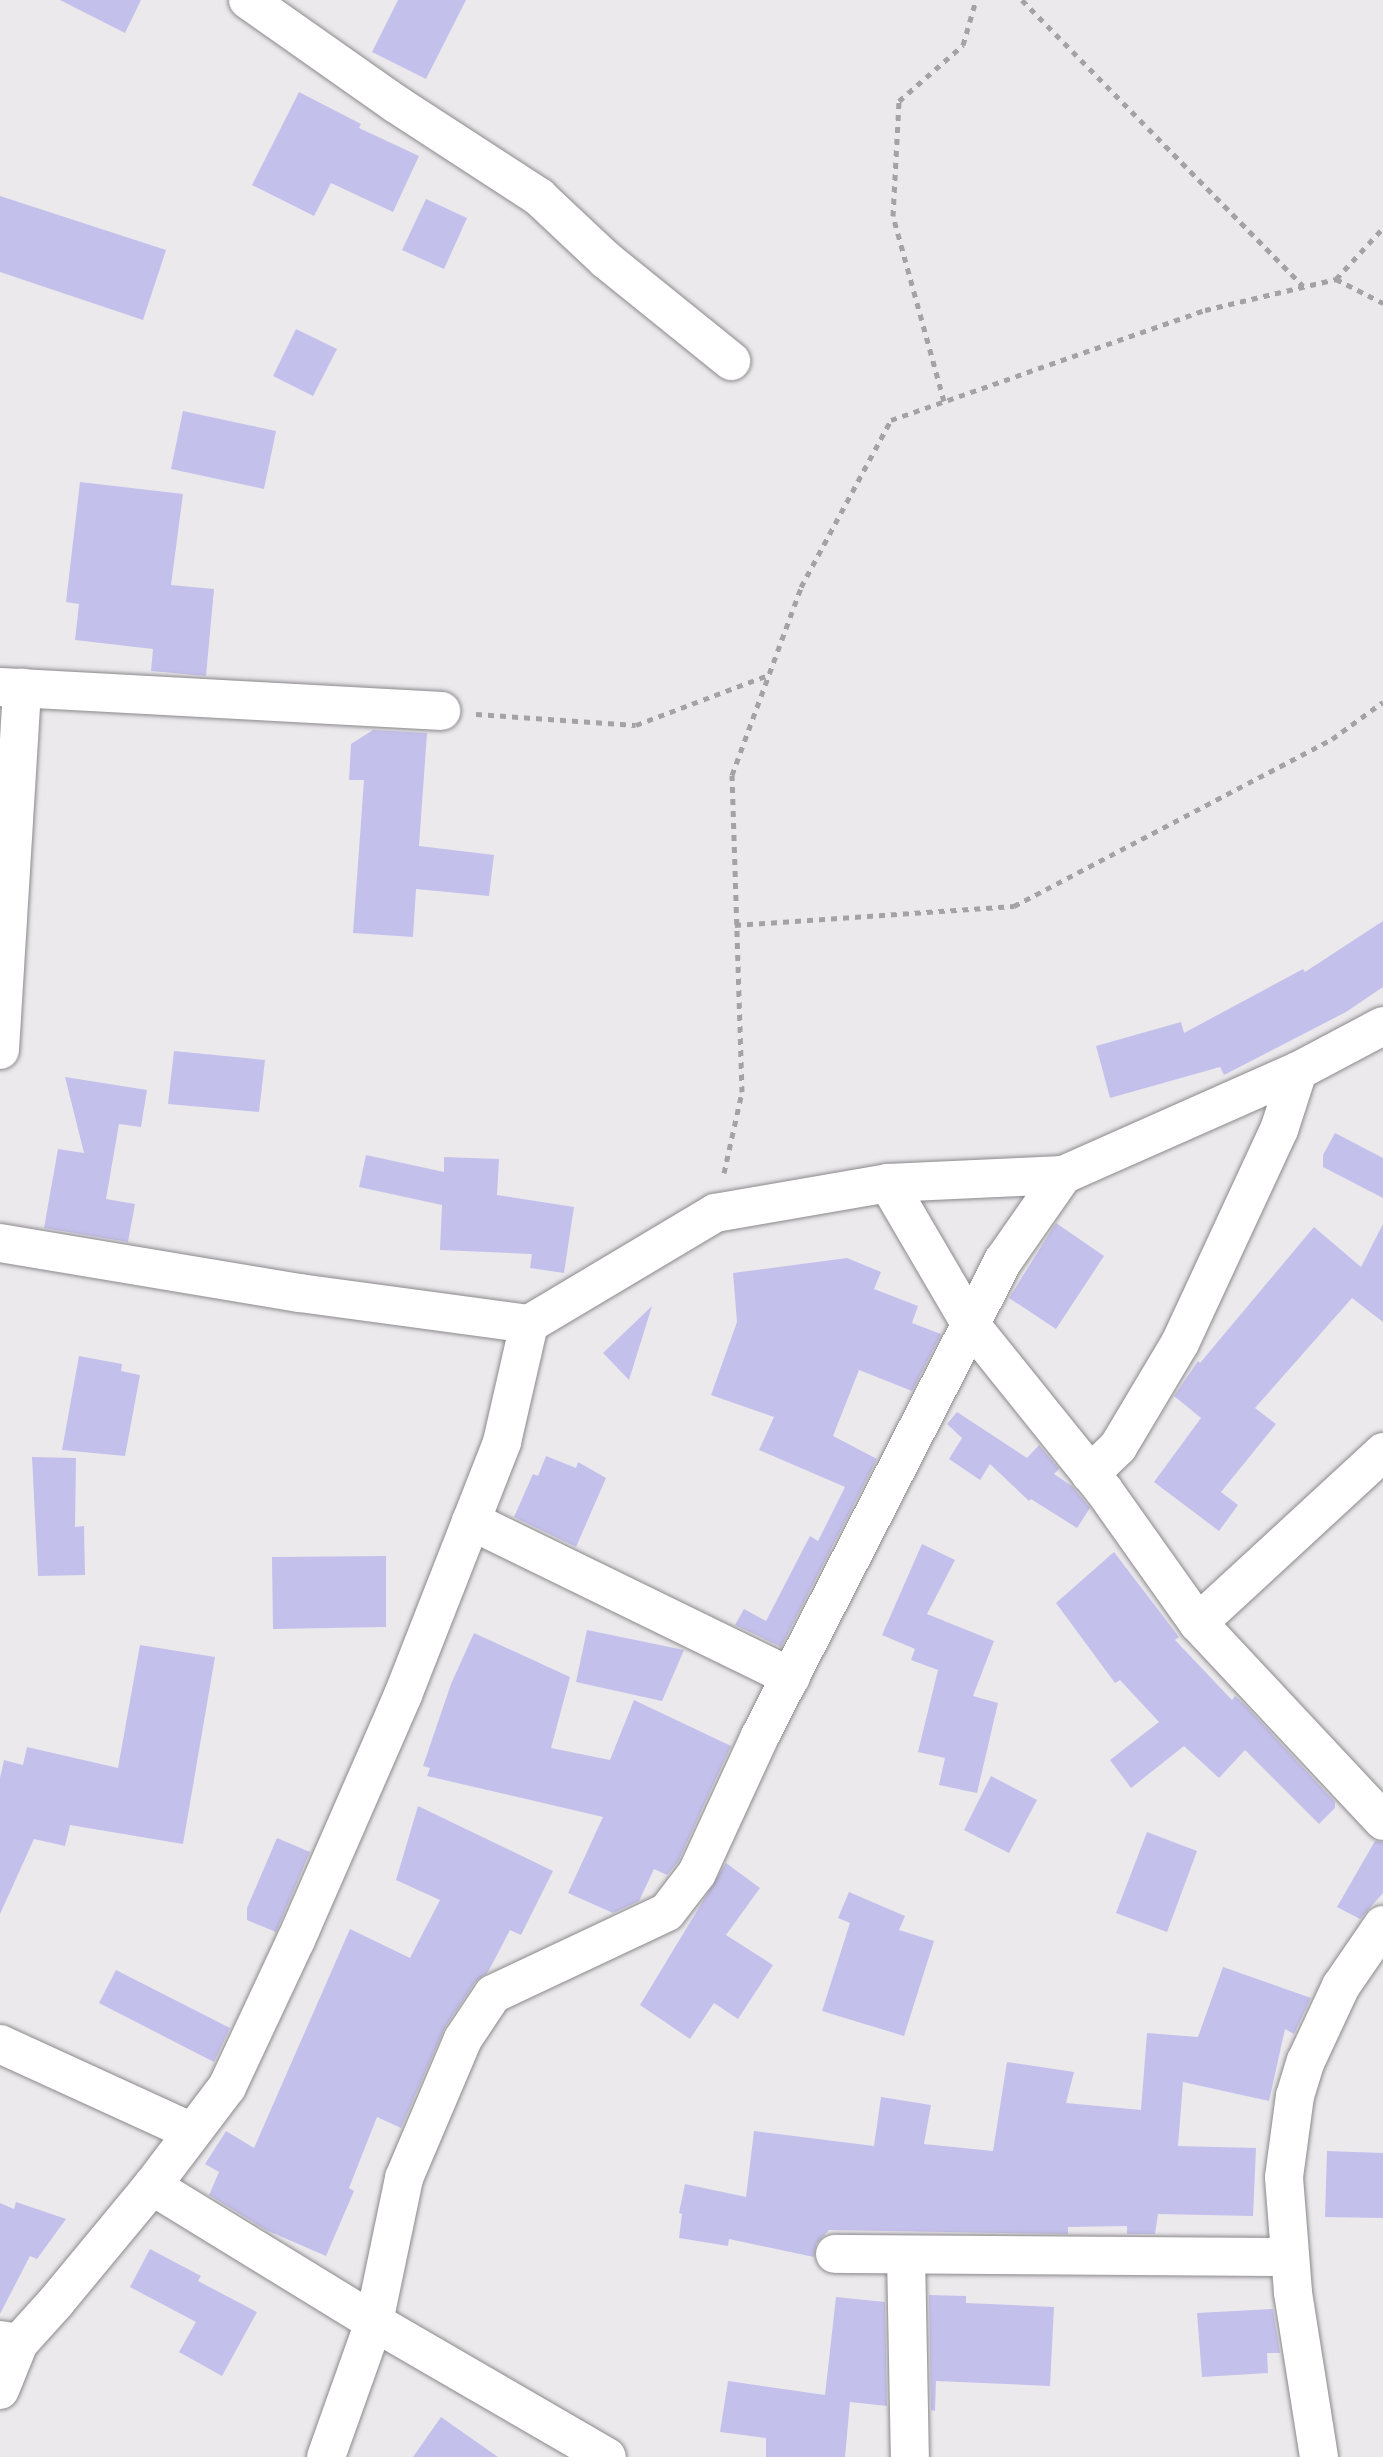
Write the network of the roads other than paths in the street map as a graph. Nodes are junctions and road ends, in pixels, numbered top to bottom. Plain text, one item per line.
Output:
1 (248, 0) edge
2 (731, 361) dead end
3 (11, 687) edge
4 (441, 711) road end
5 (1383, 1026) edge
6 (0, 1050) edge
7 (1298, 1071) junction
8 (1063, 1175) junction
9 (888, 1183) junction
10 (0, 1243) edge
11 (529, 1324) junction
12 (971, 1325) junction
13 (1383, 1452) edge
14 (1090, 1474) junction
15 (471, 1521) junction
16 (1198, 1623) junction
17 (791, 1677) junction
18 (1383, 1821) edge
19 (1383, 1925) edge
20 (0, 2044) edge
21 (192, 2132) junction
22 (152, 2186) junction
23 (835, 2254) dead end
24 (906, 2255) junction
25 (1290, 2257) junction
26 (374, 2322) junction
27 (9, 2342) edge
28 (0, 2390) edge
29 (326, 2457) edge
30 (607, 2457) edge
31 (910, 2457) edge
32 (1319, 2457) edge

1 - 2 street
3 - 4 street
3 - 6 street
5 - 7 street
7 - 8 street
7 - 14 street
8 - 9 street
8 - 12 street
9 - 11 street
9 - 12 street
10 - 11 street
11 - 15 street
12 - 14 street
12 - 17 street
13 - 16 street
14 - 16 street
15 - 17 street
15 - 21 street
16 - 18 street
17 - 26 street
19 - 25 street
20 - 21 street
21 - 22 street
22 - 26 street
22 - 27 street
23 - 24 street
24 - 25 street
24 - 31 street
25 - 32 street
26 - 29 street
26 - 30 street
27 - 28 street

